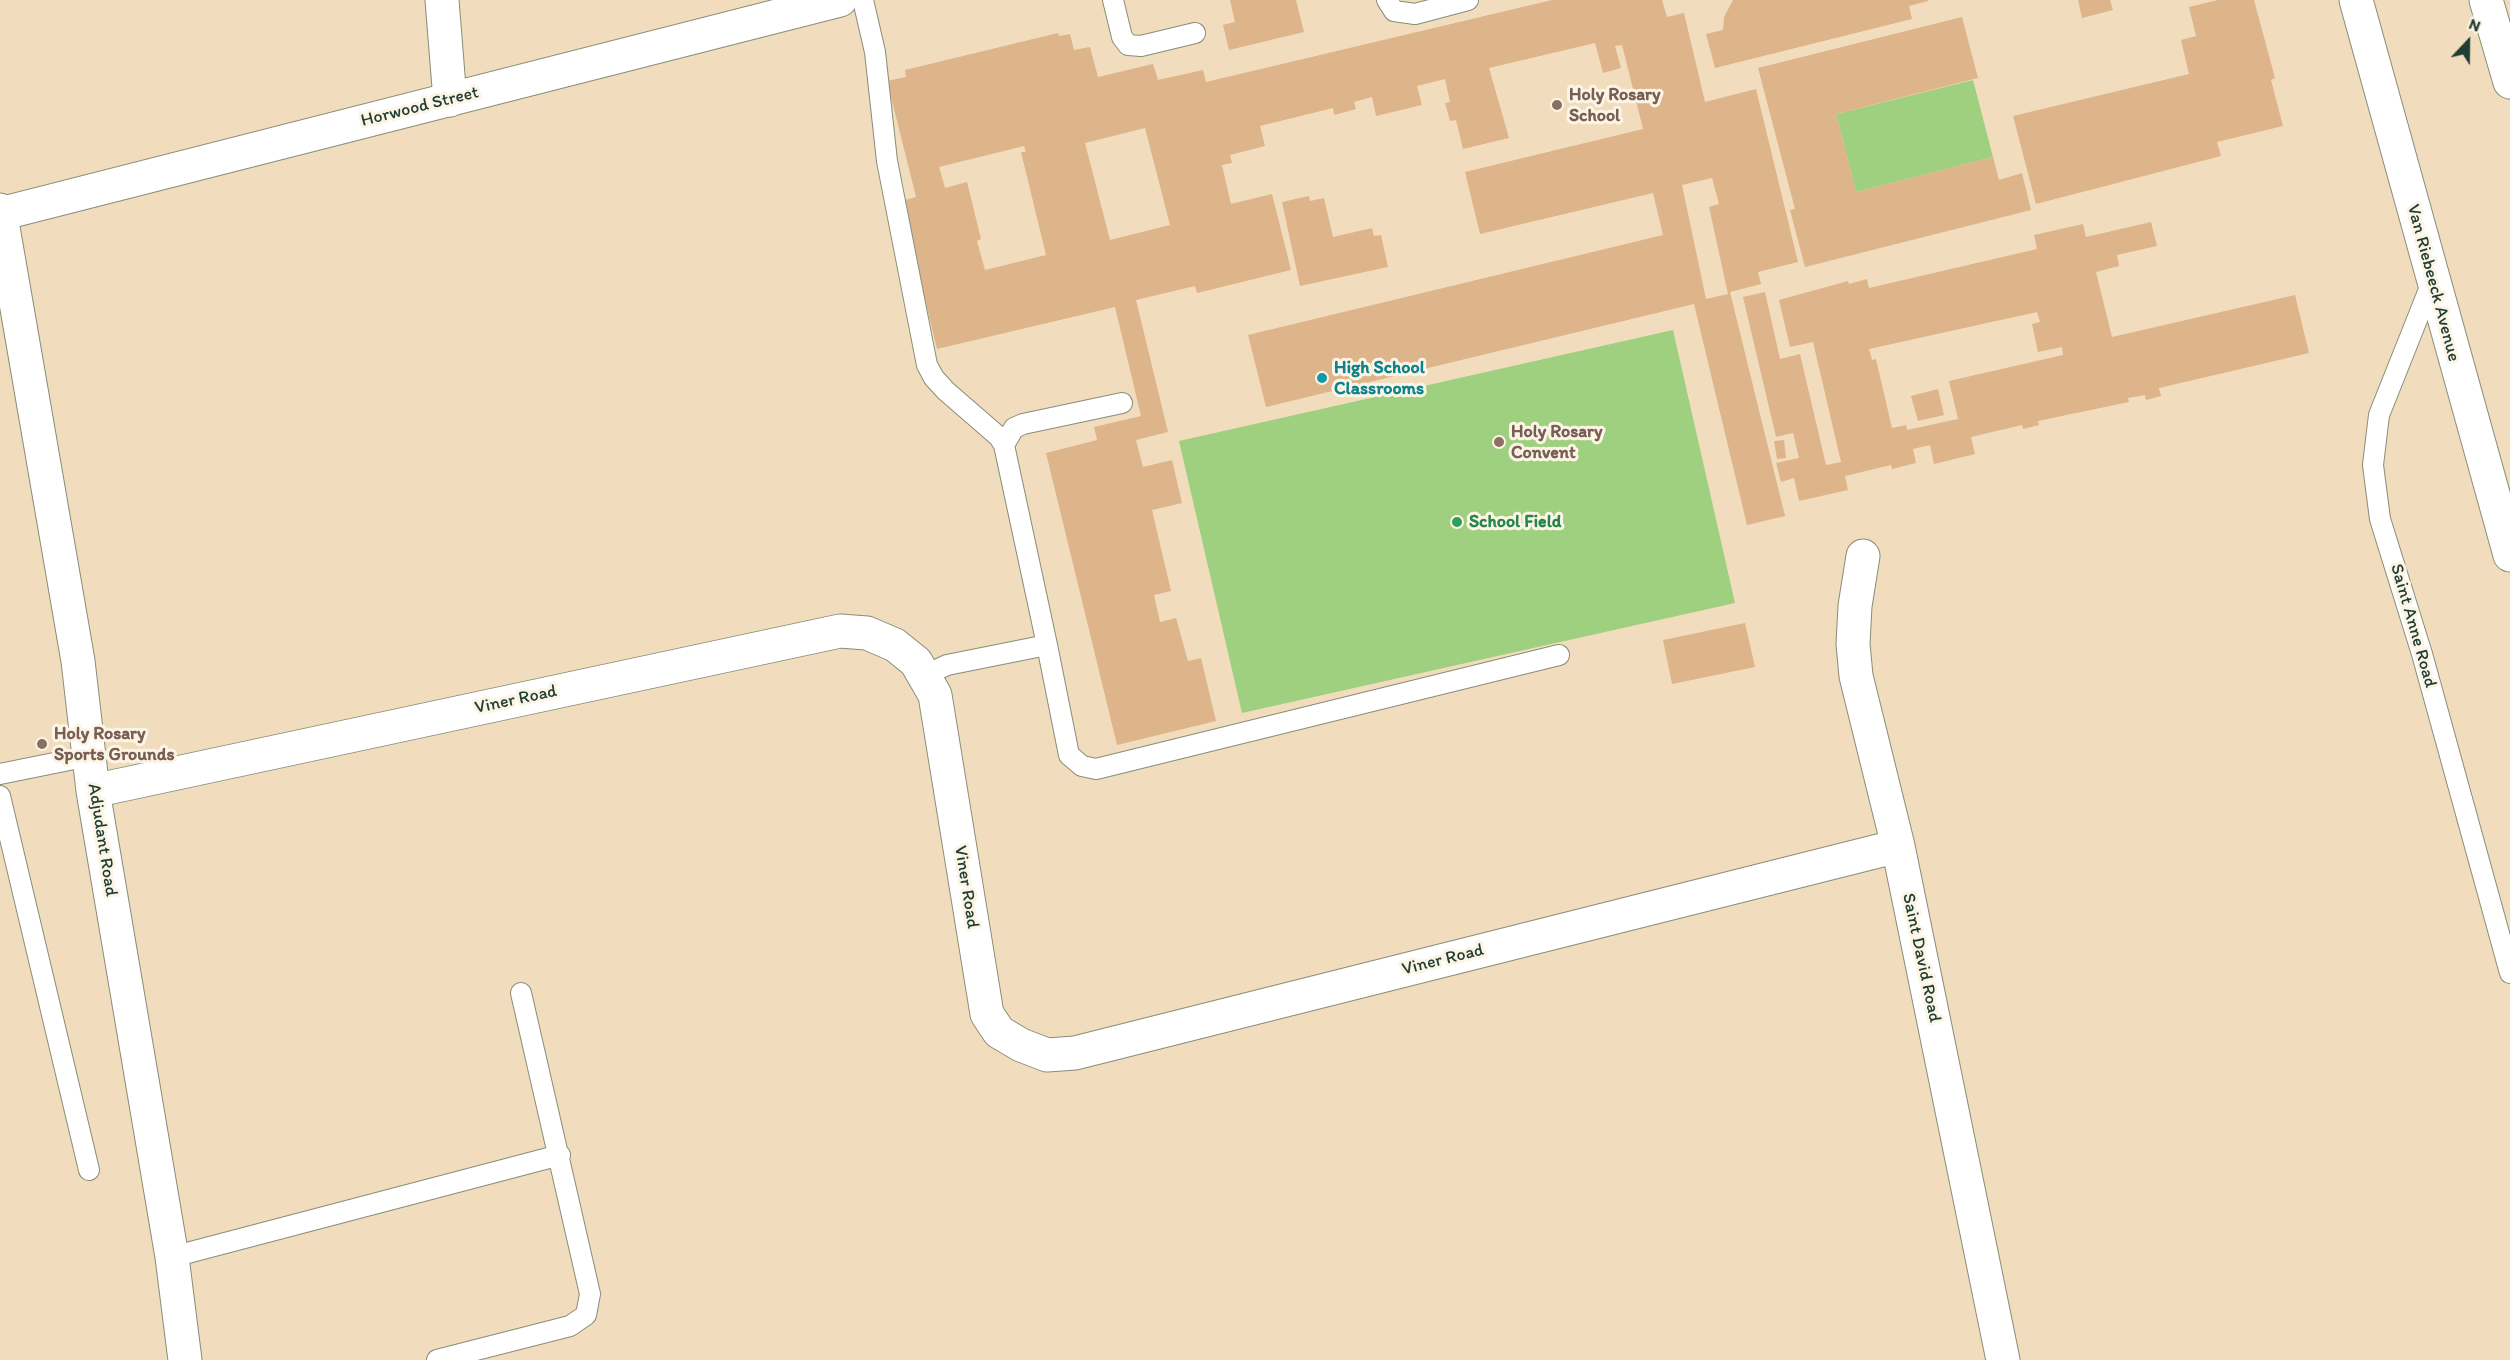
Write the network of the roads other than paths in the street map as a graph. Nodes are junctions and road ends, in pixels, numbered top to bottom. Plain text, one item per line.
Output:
1 (442, 0) edge
2 (840, 0) edge
3 (863, 0) edge
4 (1113, 0) edge
5 (1387, 0) edge
6 (1468, 0) edge
7 (2486, 0) edge
8 (2358, 3) edge
9 (1195, 33) dead end
10 (2510, 82) edge
11 (450, 100) junction
12 (0, 210) edge
13 (0, 214) edge
14 (2432, 282) junction
15 (1122, 403) dead end
16 (1004, 445) junction
17 (2510, 555) edge
18 (1863, 556) dead end
19 (1047, 645) junction
20 (1559, 655) dead end
21 (924, 676) junction
22 (89, 756) junction
23 (0, 774) edge
24 (93, 791) junction
25 (0, 796) edge
26 (1898, 846) junction
27 (2510, 973) edge
28 (521, 993) dead end
29 (560, 1155) junction
30 (89, 1170) dead end
31 (172, 1257) junction
32 (184, 1360) edge
33 (437, 1360) edge
34 (2003, 1360) edge

1 - 11 street
2 - 11 street, Horwood Street
3 - 16 lane
4 - 9 lane
5 - 6 lane
7 - 10 street
8 - 14 street, Van Riebeeck Avenue
11 - 13 street, Horwood Street
12 - 13 street, Adjudant Road
13 - 22 street, Adjudant Road
14 - 17 street, Van Riebeeck Avenue
14 - 27 lane, Saint Anne Road
15 - 16 lane
16 - 19 lane
18 - 26 street, Saint David Road
19 - 20 lane
19 - 21 lane
21 - 24 street, Viner Road
21 - 26 street, Viner Road
22 - 23 lane
22 - 24 street, Adjudant Road
24 - 31 street, Adjudant Road
25 - 30 lane
26 - 34 street, Saint David Road
28 - 29 lane
29 - 31 lane
29 - 33 lane
31 - 32 street, Adjudant Road

